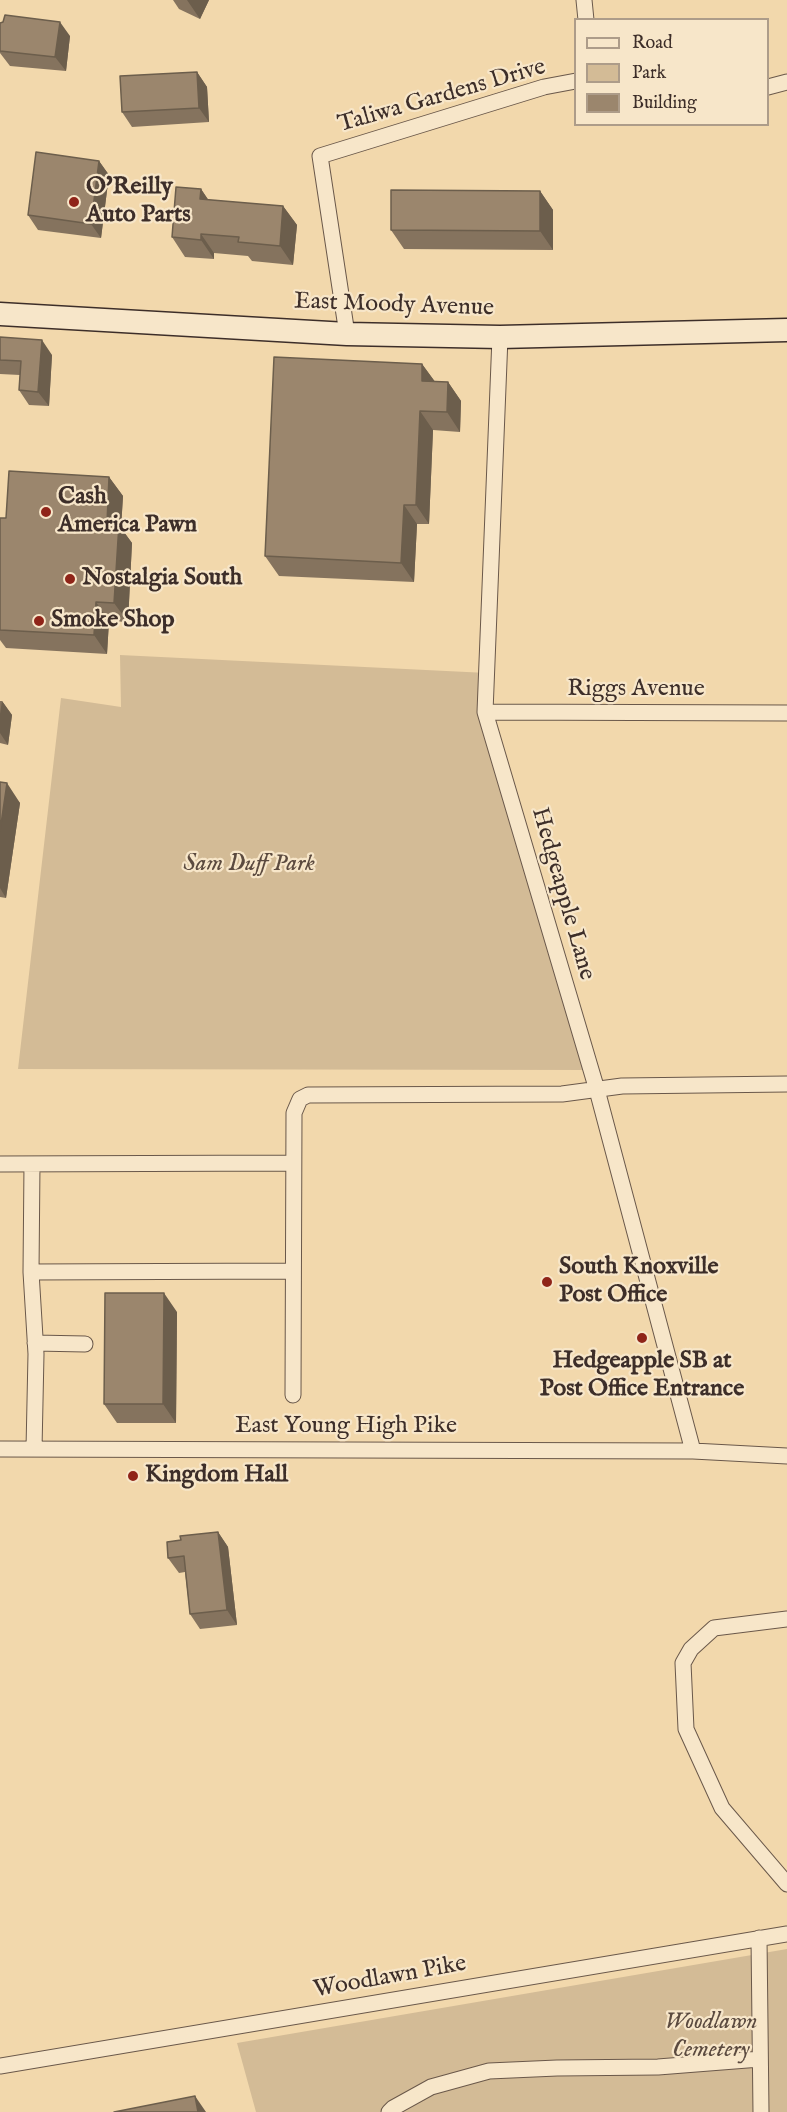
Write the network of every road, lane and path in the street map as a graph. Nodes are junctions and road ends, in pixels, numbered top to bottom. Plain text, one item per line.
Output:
1 (584, 0) edge
2 (586, 18) edge
3 (574, 81) edge
4 (787, 82) edge
5 (769, 87) edge
6 (0, 314) edge
7 (787, 330) edge
8 (346, 334) junction
9 (500, 337) junction
10 (485, 712) junction
11 (787, 713) edge
12 (787, 1084) edge
13 (597, 1090) junction
14 (294, 1162) junction
15 (0, 1164) edge
16 (32, 1164) junction
17 (293, 1271) junction
18 (31, 1272) junction
19 (35, 1342) junction
20 (85, 1344) dead end
21 (293, 1395) dead end
22 (0, 1449) edge
23 (34, 1449) junction
24 (693, 1451) junction
25 (787, 1456) edge
26 (787, 1619) edge
27 (787, 1884) edge
28 (787, 1934) edge
29 (759, 1938) junction
30 (760, 2059) junction
31 (0, 2066) edge
32 (389, 2112) edge
33 (761, 2112) edge

1 - 2 street
3 - 8 street, Taliwa Gardens Drive
4 - 5 street
6 - 8 main road, East Moody Avenue
7 - 9 main road, East Moody Avenue
8 - 9 main road, East Moody Avenue
9 - 10 street, Hedgeapple Lane
10 - 11 street, Riggs Avenue
10 - 13 street, Hedgeapple Lane
12 - 13 street
13 - 14 street
13 - 24 street, Hedgeapple Lane
14 - 16 street
14 - 17 street
15 - 16 street
16 - 18 street
17 - 18 street
17 - 21 street
18 - 19 street
19 - 20 street
19 - 23 street
22 - 23 street, East Young High Pike
23 - 24 street, East Young High Pike
24 - 25 street, East Young High Pike
26 - 27 street
28 - 29 street, Woodlawn Pike
29 - 30 street
29 - 31 street, Woodlawn Pike
30 - 32 street
30 - 33 street

